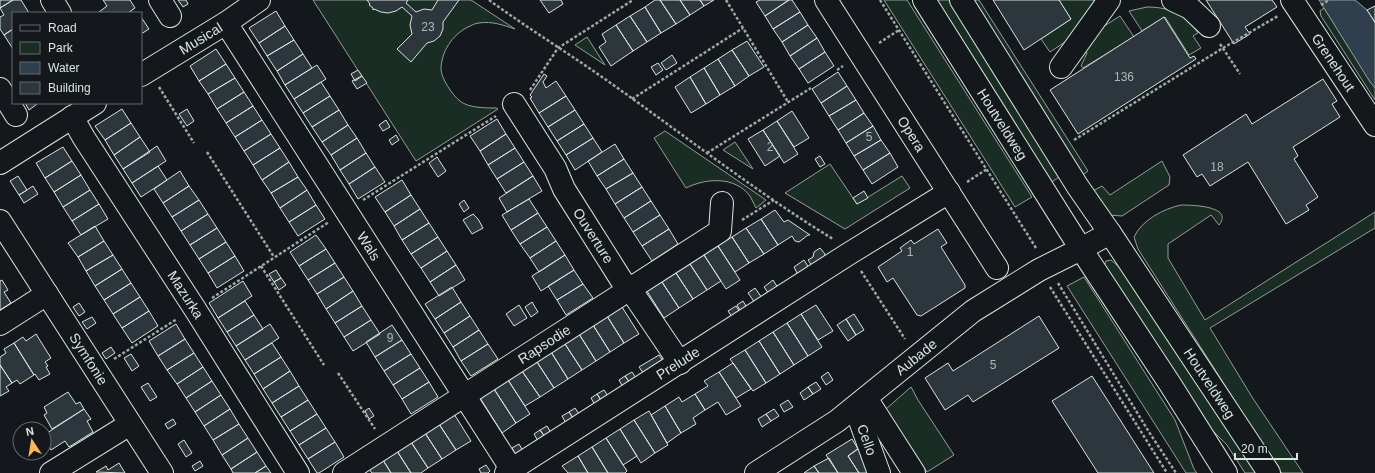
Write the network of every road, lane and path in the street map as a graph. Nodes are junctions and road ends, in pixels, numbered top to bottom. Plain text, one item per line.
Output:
1 (52, 0) edge
2 (259, 0) edge
3 (490, 0) edge
4 (633, 0) edge
5 (726, 0) edge
6 (826, 0) edge
7 (880, 0) edge
8 (924, 0) edge
9 (961, 0) edge
10 (1110, 0) edge
11 (1173, 0) edge
12 (1329, 0) edge
13 (1303, 3) edge
14 (59, 12) edge
15 (226, 23) junction
16 (743, 28) junction
17 (1215, 35) joint
18 (558, 48) junction
19 (1223, 48) junction
20 (1061, 67) dead end
21 (145, 72) edge
22 (1240, 74) dead end
23 (811, 88) dead end
24 (0, 89) edge
25 (632, 100) junction
26 (788, 102) junction
27 (93, 104) edge
28 (514, 104) junction
29 (16, 115) dead end
30 (72, 117) junction
31 (1375, 125) edge
32 (1073, 141) dead end
33 (194, 143) dead end
34 (207, 152) dead end
35 (707, 153) junction
36 (0, 163) edge
37 (949, 192) junction
38 (774, 200) junction
39 (722, 203) dead end
40 (347, 210) junction
41 (0, 221) edge
42 (720, 231) junction
43 (1110, 233) junction
44 (843, 247) junction
45 (1081, 249) junction
46 (274, 257) junction
47 (261, 266) junction
48 (997, 268) dead end
49 (1043, 268) junction
50 (630, 289) junction
51 (46, 294) junction
52 (195, 309) junction
53 (0, 324) edge
54 (916, 356) junction
55 (680, 363) junction
56 (324, 365) dead end
57 (95, 370) junction
58 (338, 373) dead end
59 (465, 396) junction
60 (860, 402) junction
61 (130, 424) junction
62 (386, 446) junction
63 (509, 471) edge
64 (51, 473) edge
65 (162, 473) edge
66 (298, 473) edge
67 (344, 473) edge
68 (756, 473) edge
69 (879, 473) edge
70 (914, 473) edge
71 (1167, 473) edge
72 (1176, 473) edge
73 (1226, 473) edge
74 (1269, 473) edge

1 - 14 street
2 - 15 street, Musical
3 - 18 path
4 - 18 path
5 - 16 path
6 - 37 street, Opera
7 - 49 path
8 - 45 street, Houtveldweg
9 - 43 street, Houtveldweg
10 - 20 street
11 - 17 street
12 - 13 path
13 - 19 path
13 - 31 street, Grenehout
15 - 21 street, Musical
15 - 40 street, Wals
16 - 25 path
16 - 26 path
17 - 19 path
18 - 25 path
18 - 28 path
19 - 22 path
19 - 32 path
21 - 33 path
23 - 26 path
24 - 29 street
25 - 35 path
26 - 35 path
27 - 30 street
28 - 40 path
28 - 50 street, Ouverture
30 - 36 street
30 - 52 street, Mazurka
34 - 46 path
35 - 38 path
37 - 44 street, Prelude
37 - 48 street, Opera
38 - 42 path
38 - 44 path
39 - 42 street
40 - 46 path
40 - 59 street, Wals
41 - 51 street, Symfonie
42 - 50 street, Rapsodie
43 - 45 street
43 - 74 street, Houtveldweg
44 - 54 path
44 - 55 street, Prelude
45 - 49 street, Aubade
45 - 73 street, Houtveldweg
46 - 47 path
47 - 52 path
47 - 56 path
49 - 54 street, Aubade
49 - 71 path
49 - 72 path
50 - 55 street, Ouverture
50 - 59 street, Rapsodie
51 - 53 street
51 - 57 street, Symfonie
52 - 57 path
52 - 66 street, Mazurka
54 - 60 street, Aubade
55 - 63 street, Prelude
57 - 61 street, Symfonie
58 - 62 path
59 - 62 street, Rapsodie
59 - 63 street, Wals
60 - 68 street, Aubade
60 - 69 street, Cello
60 - 70 street
61 - 64 street
61 - 65 street, Symfonie
62 - 67 street, Rapsodie

